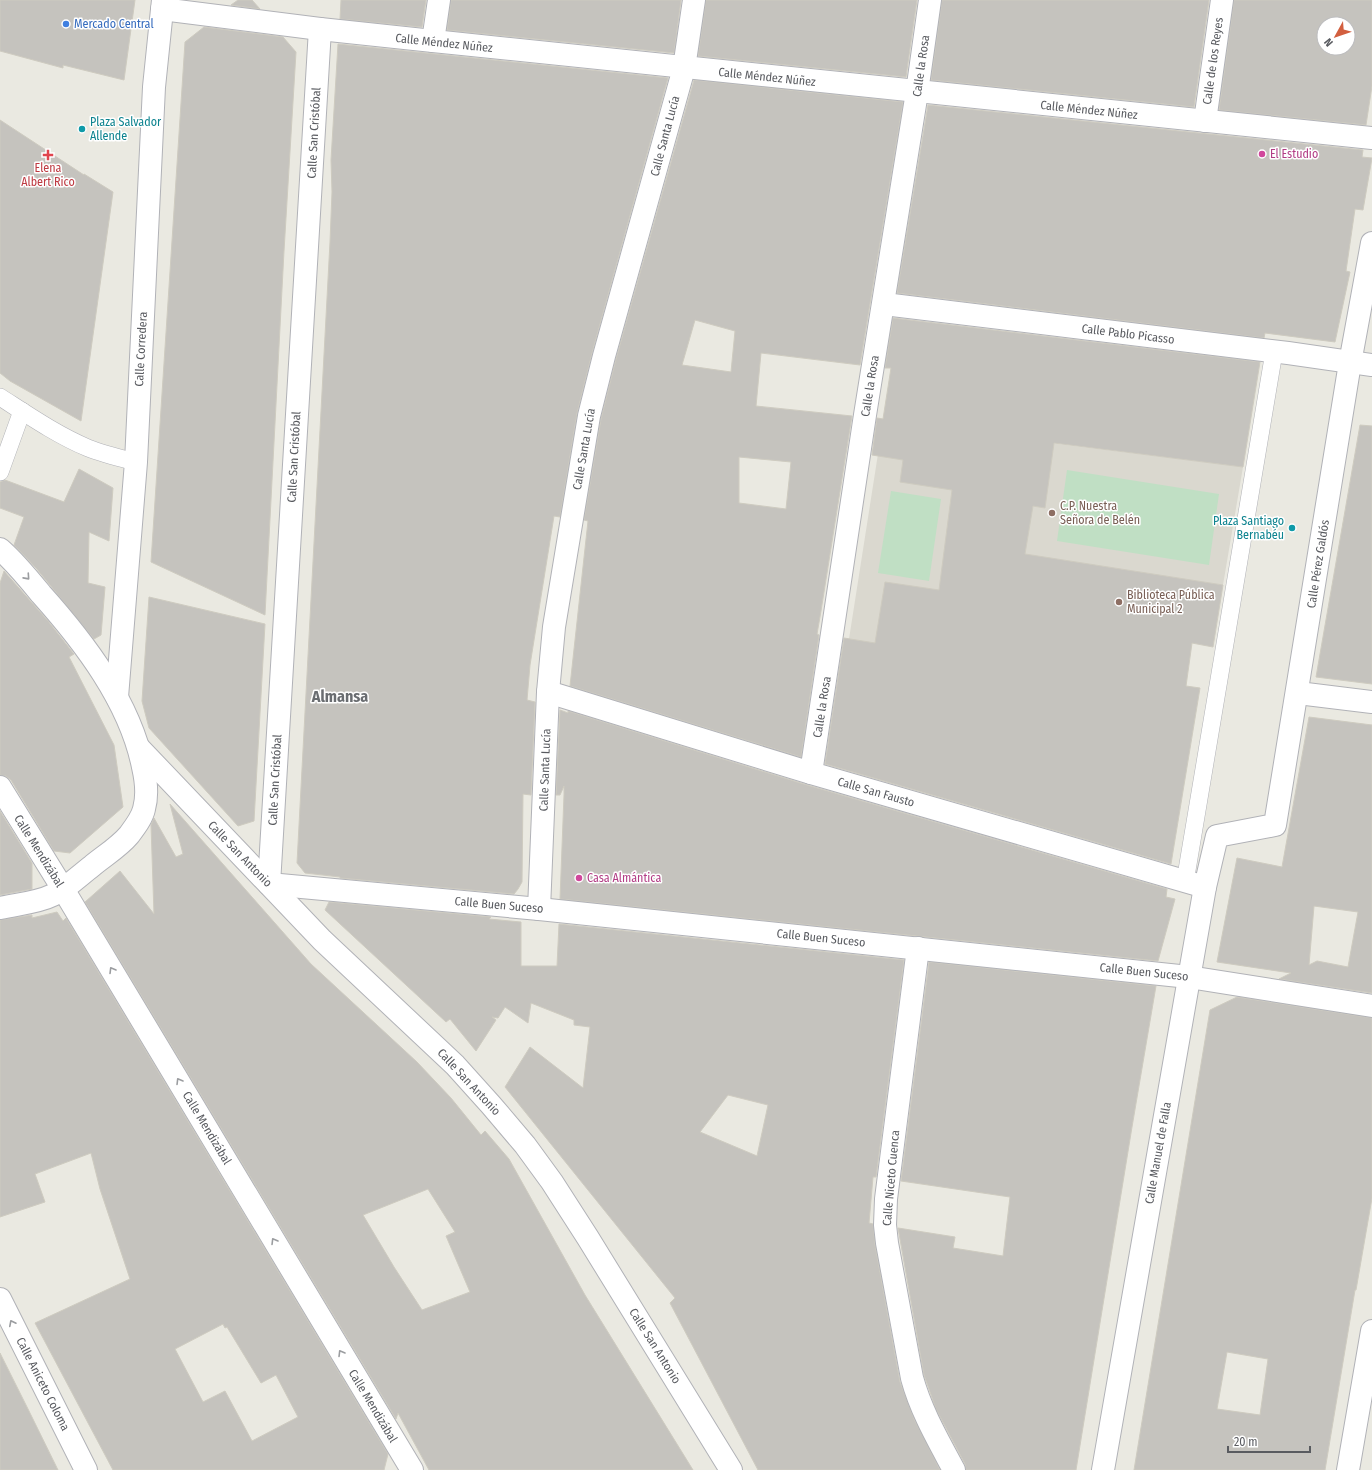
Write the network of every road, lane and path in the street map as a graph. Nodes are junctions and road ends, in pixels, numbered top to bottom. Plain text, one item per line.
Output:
1 (439, 0) edge
2 (694, 0) edge
3 (930, 0) edge
4 (1222, 0) edge
5 (163, 4) edge
6 (320, 29) junction
7 (433, 41) junction
8 (684, 68) junction
9 (917, 92) junction
10 (1205, 121) junction
11 (1372, 138) edge
12 (1372, 243) edge
13 (884, 304) junction
14 (1274, 352) junction
15 (1350, 363) junction
16 (1372, 365) edge
17 (0, 397) edge
18 (22, 411) junction
19 (136, 462) junction
20 (0, 472) edge
21 (0, 549) edge
22 (548, 692) junction
23 (1298, 693) junction
24 (117, 697) junction
25 (1372, 702) edge
26 (140, 749) junction
27 (811, 773) junction
28 (0, 788) edge
29 (1217, 836) joint
30 (269, 884) junction
31 (1195, 884) junction
32 (63, 889) junction
33 (0, 908) edge
34 (539, 909) junction
35 (918, 948) junction
36 (1189, 977) junction
37 (1372, 1006) edge
38 (0, 1299) edge
39 (1372, 1331) edge
40 (86, 1470) edge
41 (412, 1470) edge
42 (731, 1470) edge
43 (954, 1470) edge
44 (1103, 1470) edge
45 (1348, 1470) edge

1 - 7 street
2 - 8 street, Calle Santa Lucía
3 - 9 street, Calle la Rosa
4 - 10 street, Calle de los Reyes
5 - 6 street, Calle Méndez Núñez
5 - 19 street, Calle Corredera
6 - 7 street, Calle Méndez Núñez
6 - 30 street, Calle San Cristóbal
7 - 8 street, Calle Méndez Núñez
8 - 9 street, Calle Méndez Núñez
8 - 22 street, Calle Santa Lucía
9 - 10 street, Calle Méndez Núñez
9 - 13 street, Calle la Rosa
10 - 11 street, Calle Méndez Núñez
12 - 15 street, Calle Pérez Galdós
13 - 14 street, Calle Pablo Picasso
13 - 27 street, Calle la Rosa
14 - 15 street, Calle Pablo Picasso
14 - 31 street
15 - 16 street, Calle Pablo Picasso
15 - 23 street, Calle Pérez Galdós
17 - 18 street
18 - 19 street
18 - 20 street
19 - 24 street, Calle Corredera
21 -> 24 street
22 - 27 street, Calle San Fausto
22 - 34 street, Calle Santa Lucía
23 - 25 street
23 - 29 street, Calle Pérez Galdós
24 - 26 street
26 - 30 street, Calle San Antonio
26 - 32 street
27 - 31 street, Calle San Fausto
28 - 32 street, Calle Mendizábal
29 - 31 street, Calle Manuel de Falla
30 - 34 street, Calle Buen Suceso
30 - 42 street, Calle San Antonio
31 - 36 street, Calle Manuel de Falla
32 - 33 street
41 -> 32 street, Calle Mendizábal
34 - 35 street, Calle Buen Suceso
35 - 36 street, Calle Buen Suceso
35 - 43 street, Calle Niceto Cuenca
36 - 37 street, Calle Buen Suceso
36 - 44 street, Calle Manuel de Falla
40 -> 38 street, Calle Aniceto Coloma
39 - 45 street

